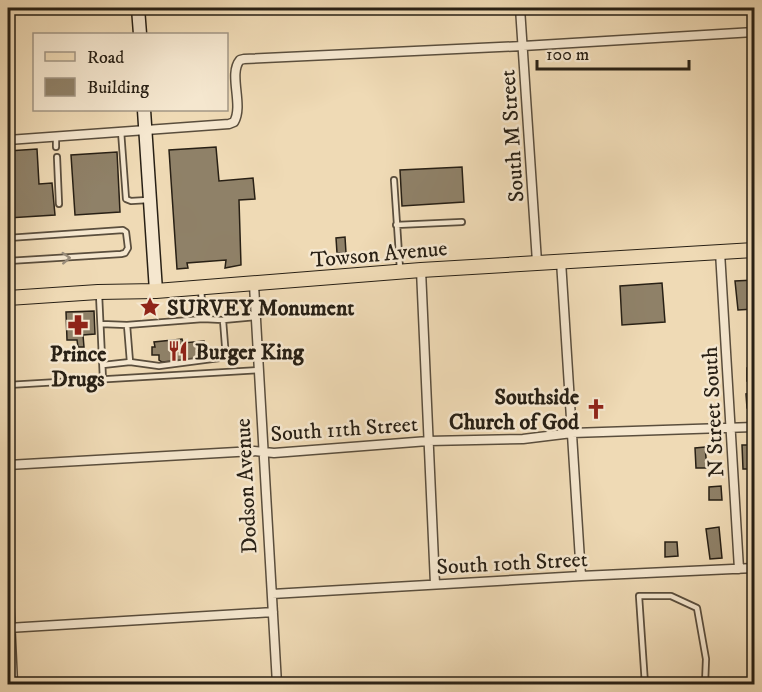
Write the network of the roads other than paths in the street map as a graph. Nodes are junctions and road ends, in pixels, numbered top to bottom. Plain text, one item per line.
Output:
1 (138, 8) edge
2 (520, 8) edge
3 (754, 32) edge
4 (140, 33) edge
5 (523, 46) junction
6 (144, 111) edge
7 (145, 129) junction
8 (122, 131) junction
9 (56, 136) junction
10 (8, 140) edge
11 (56, 147) dead end
12 (57, 157) dead end
13 (394, 180) dead end
14 (150, 200) junction
15 (59, 204) dead end
16 (462, 222) dead end
17 (396, 225) junction
18 (8, 238) edge
19 (754, 250) edge
20 (720, 252) junction
21 (9, 261) edge
22 (561, 261) junction
23 (537, 262) junction
24 (421, 270) junction
25 (400, 272) junction
26 (254, 285) junction
27 (201, 288) junction
28 (156, 291) junction
29 (98, 292) junction
30 (8, 298) edge
31 (256, 317) junction
32 (203, 319) junction
33 (223, 320) junction
34 (101, 324) junction
35 (127, 325) junction
36 (258, 353) junction
37 (226, 358) junction
38 (129, 362) junction
39 (104, 365) junction
40 (259, 370) junction
41 (103, 380) junction
42 (8, 385) edge
43 (754, 427) edge
44 (730, 428) junction
45 (572, 433) junction
46 (428, 441) junction
47 (264, 452) junction
48 (8, 465) edge
49 (754, 568) edge
50 (739, 569) junction
51 (8, 575) edge
52 (581, 576) junction
53 (435, 584) junction
54 (272, 594) junction
55 (273, 612) junction
56 (9, 627) edge
57 (13, 684) edge
58 (277, 684) edge
59 (645, 684) edge
60 (705, 684) edge

1 - 4 street
2 - 5 street, South M Street
3 - 5 street
5 - 7 street
5 - 23 street, South M Street
6 - 7 street
7 - 8 street
7 - 14 street
8 - 9 street
8 - 14 lane
9 - 10 street
9 - 11 lane
12 - 15 lane
13 - 17 lane
14 - 28 street
16 - 17 lane
17 - 25 lane
18 - 21 lane
21 -> 18 lane
19 - 20 main road, Towson Avenue
20 - 22 main road, Towson Avenue
20 - 44 street, N Street South
22 - 23 main road, Towson Avenue
22 - 45 street
23 - 24 main road, Towson Avenue
24 - 25 main road, Towson Avenue
24 - 46 street
25 - 26 main road, Towson Avenue
26 - 27 main road, Towson Avenue
26 - 31 street, Dodson Avenue
27 - 28 main road, Towson Avenue
27 - 32 lane
28 - 29 main road, Towson Avenue
29 - 30 main road, Towson Avenue
29 - 34 lane
31 - 33 lane
31 - 36 street, Dodson Avenue
32 - 33 lane
32 - 35 lane
33 - 37 lane
34 - 35 lane
34 - 39 lane
35 - 38 lane
36 - 37 lane
36 - 40 street, Dodson Avenue
37 - 38 lane
38 - 39 lane
39 - 41 lane
40 - 41 lane
40 - 47 street, Dodson Avenue
41 - 42 lane
43 - 44 street, South 11th Street
44 - 45 street, South 11th Street
44 - 50 street, N Street South
45 - 46 street, South 11th Street
45 - 52 street
46 - 47 street, South 11th Street
46 - 53 street
47 - 48 street, South 11th Street
47 - 54 street, Dodson Avenue
49 - 50 street, South 10th Street
50 - 52 street, South 10th Street
51 - 56 street
52 - 53 street, South 10th Street
53 - 54 street, South 10th Street
54 - 55 street, Dodson Avenue
55 - 56 street
55 - 58 street, Dodson Avenue
56 - 57 street
59 - 60 lane

